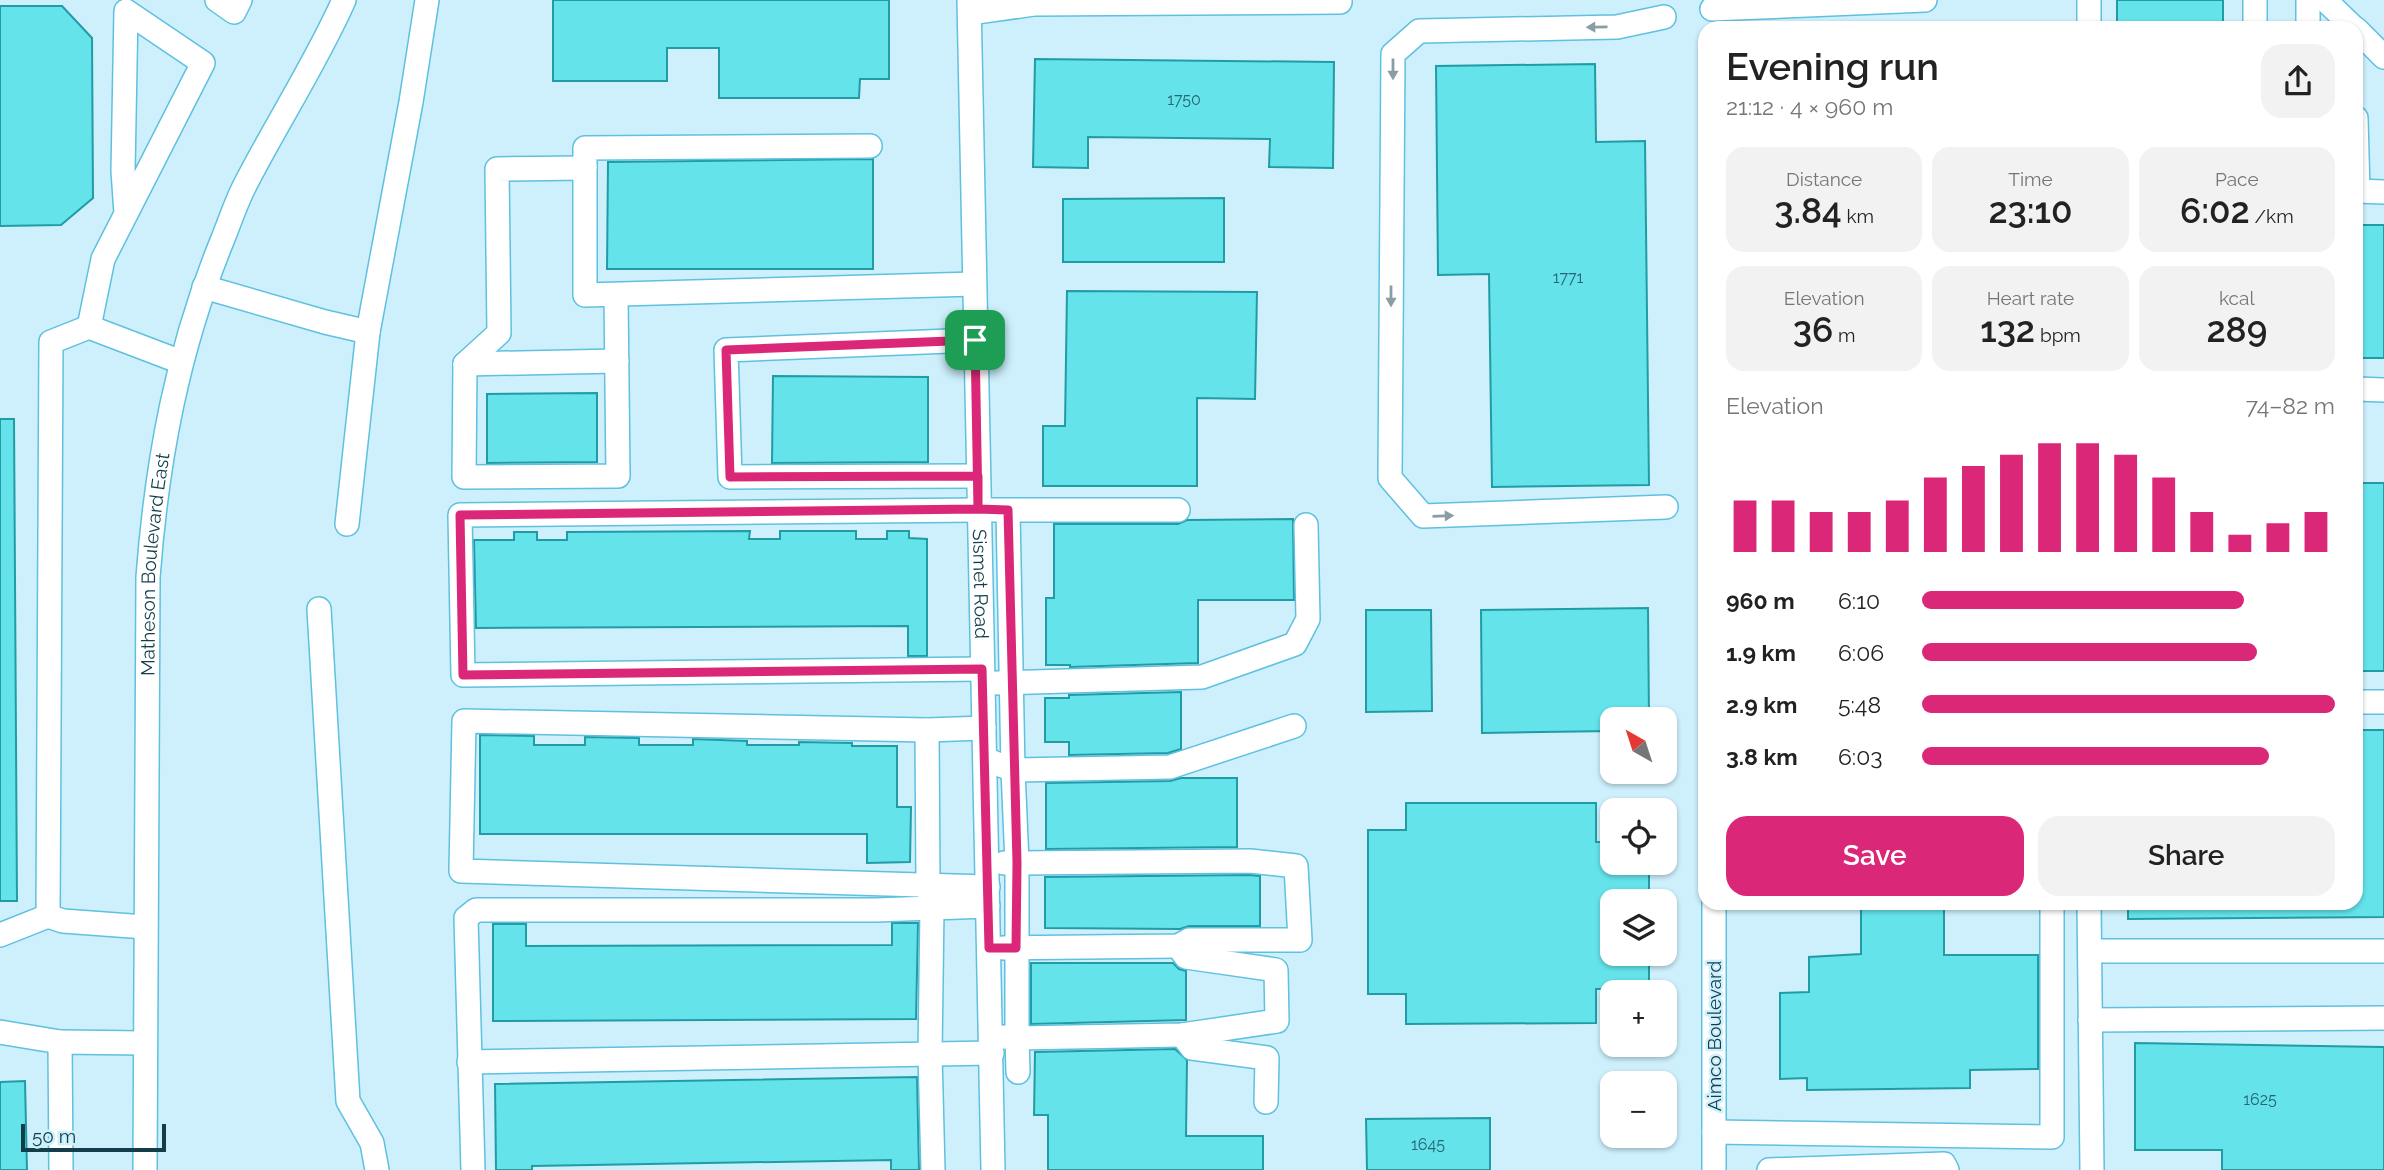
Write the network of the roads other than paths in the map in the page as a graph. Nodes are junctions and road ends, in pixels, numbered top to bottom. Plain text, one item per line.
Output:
1 (217, 0) edge
2 (240, 0) edge
3 (344, 0) edge
4 (427, 0) edge
5 (1340, 0) edge
6 (1925, 0) edge
7 (2089, 0) edge
8 (2255, 0) edge
9 (2308, 0) edge
10 (2325, 0) edge
11 (1034, 2) edge
12 (118, 6) edge
13 (970, 6) edge
14 (1712, 12) edge
15 (1664, 17) dead end
16 (2089, 21) edge
17 (2255, 21) edge
18 (2308, 21) edge
19 (2347, 21) edge
20 (2363, 37) edge
21 (2384, 57) edge
22 (870, 146) dead end
23 (585, 168) junction
24 (2363, 191) edge
25 (2384, 192) edge
26 (126, 213) junction
27 (974, 284) junction
28 (204, 287) junction
29 (617, 295) junction
30 (89, 327) junction
31 (368, 332) junction
32 (975, 340) junction
33 (617, 361) junction
34 (181, 362) junction
35 (465, 364) junction
36 (2363, 388) edge
37 (2384, 390) edge
38 (978, 476) junction
39 (1666, 507) dead end
40 (978, 509) junction
41 (1008, 510) junction
42 (1178, 510) dead end
43 (347, 524) dead end
44 (1306, 525) dead end
45 (1010, 603) junction
46 (981, 605) junction
47 (319, 609) dead end
48 (983, 676) junction
49 (1012, 683) junction
50 (2363, 702) edge
51 (2384, 702) edge
52 (1294, 726) dead end
53 (984, 728) junction
54 (927, 730) junction
55 (985, 759) junction
56 (1013, 769) junction
57 (987, 863) junction
58 (1017, 863) junction
59 (928, 884) junction
60 (988, 896) junction
61 (932, 908) junction
62 (1714, 910) edge
63 (2052, 910) edge
64 (2089, 910) edge
65 (48, 916) junction
66 (145, 927) junction
67 (0, 935) edge
68 (1178, 946) junction
69 (989, 948) junction
70 (1016, 948) junction
71 (2090, 951) junction
72 (2384, 951) edge
73 (2384, 1018) edge
74 (2090, 1020) junction
75 (0, 1032) edge
76 (1182, 1035) junction
77 (1017, 1038) junction
78 (60, 1042) junction
79 (144, 1043) junction
80 (992, 1045) junction
81 (930, 1054) junction
82 (469, 1062) junction
83 (1018, 1072) dead end
84 (1266, 1102) dead end
85 (1714, 1132) junction
86 (61, 1170) edge
87 (145, 1170) edge
88 (377, 1170) edge
89 (473, 1170) edge
90 (933, 1170) edge
91 (993, 1170) edge
92 (1714, 1170) edge
93 (1769, 1170) edge
94 (1947, 1170) edge
95 (2092, 1170) edge

1 - 2 street
3 - 28 street, Matheson Boulevard East
4 - 31 street
5 - 11 street
6 - 14 street
7 - 16 street
8 - 17 street
9 - 18 street
10 - 19 street
11 - 13 street
12 - 26 street
12 - 26 street
13 - 27 street, Sismet Road
15 -> 39 street
20 - 21 street
22 - 23 street
23 - 29 street
23 - 35 street
24 - 25 street
26 - 30 street
27 - 29 street
27 - 32 street, Sismet Road
28 - 31 street
28 - 34 street, Matheson Boulevard East
29 - 33 street
30 - 34 street
30 - 65 street
31 - 43 street
32 - 38 street, Sismet Road
32 - 38 street
33 - 35 street
33 - 35 street
34 - 66 street, Matheson Boulevard East
36 - 37 street
38 - 40 street, Sismet Road
40 - 41 street
40 - 46 street, Sismet Road
40 - 48 street
41 - 42 street
41 - 45 street
44 - 49 street
45 - 46 street
45 - 49 street
46 - 48 street, Sismet Road
47 - 88 street
48 - 49 street
48 - 53 street, Sismet Road
49 - 56 street
50 - 51 street
52 - 56 street
53 - 54 street
53 - 55 street, Sismet Road
54 - 59 street
54 - 59 street
55 - 56 street
55 - 57 street, Sismet Road
56 - 58 street
57 - 58 street
57 - 60 street, Sismet Road
58 - 68 street
58 - 70 street
59 - 60 street
59 - 61 street
60 - 61 street
60 - 69 street, Sismet Road
61 - 81 street
61 - 82 street
62 - 85 street, Aimco Boulevard
63 - 85 street
64 - 71 street
65 - 66 street
65 - 67 street
66 - 79 street, Matheson Boulevard East
68 - 70 street
68 - 76 street
69 - 70 street
69 - 80 street, Sismet Road
70 - 77 street
71 - 72 street
71 - 74 street
73 - 74 street
74 - 95 street
75 - 78 street
76 - 77 street
76 - 84 street
77 - 80 street
77 - 83 street
78 - 79 street
78 - 86 street
79 - 87 street, Matheson Boulevard East
80 - 81 street
80 - 91 street, Sismet Road
81 - 82 street
81 - 90 street
82 - 89 street
85 - 92 street, Aimco Boulevard
93 - 94 street

